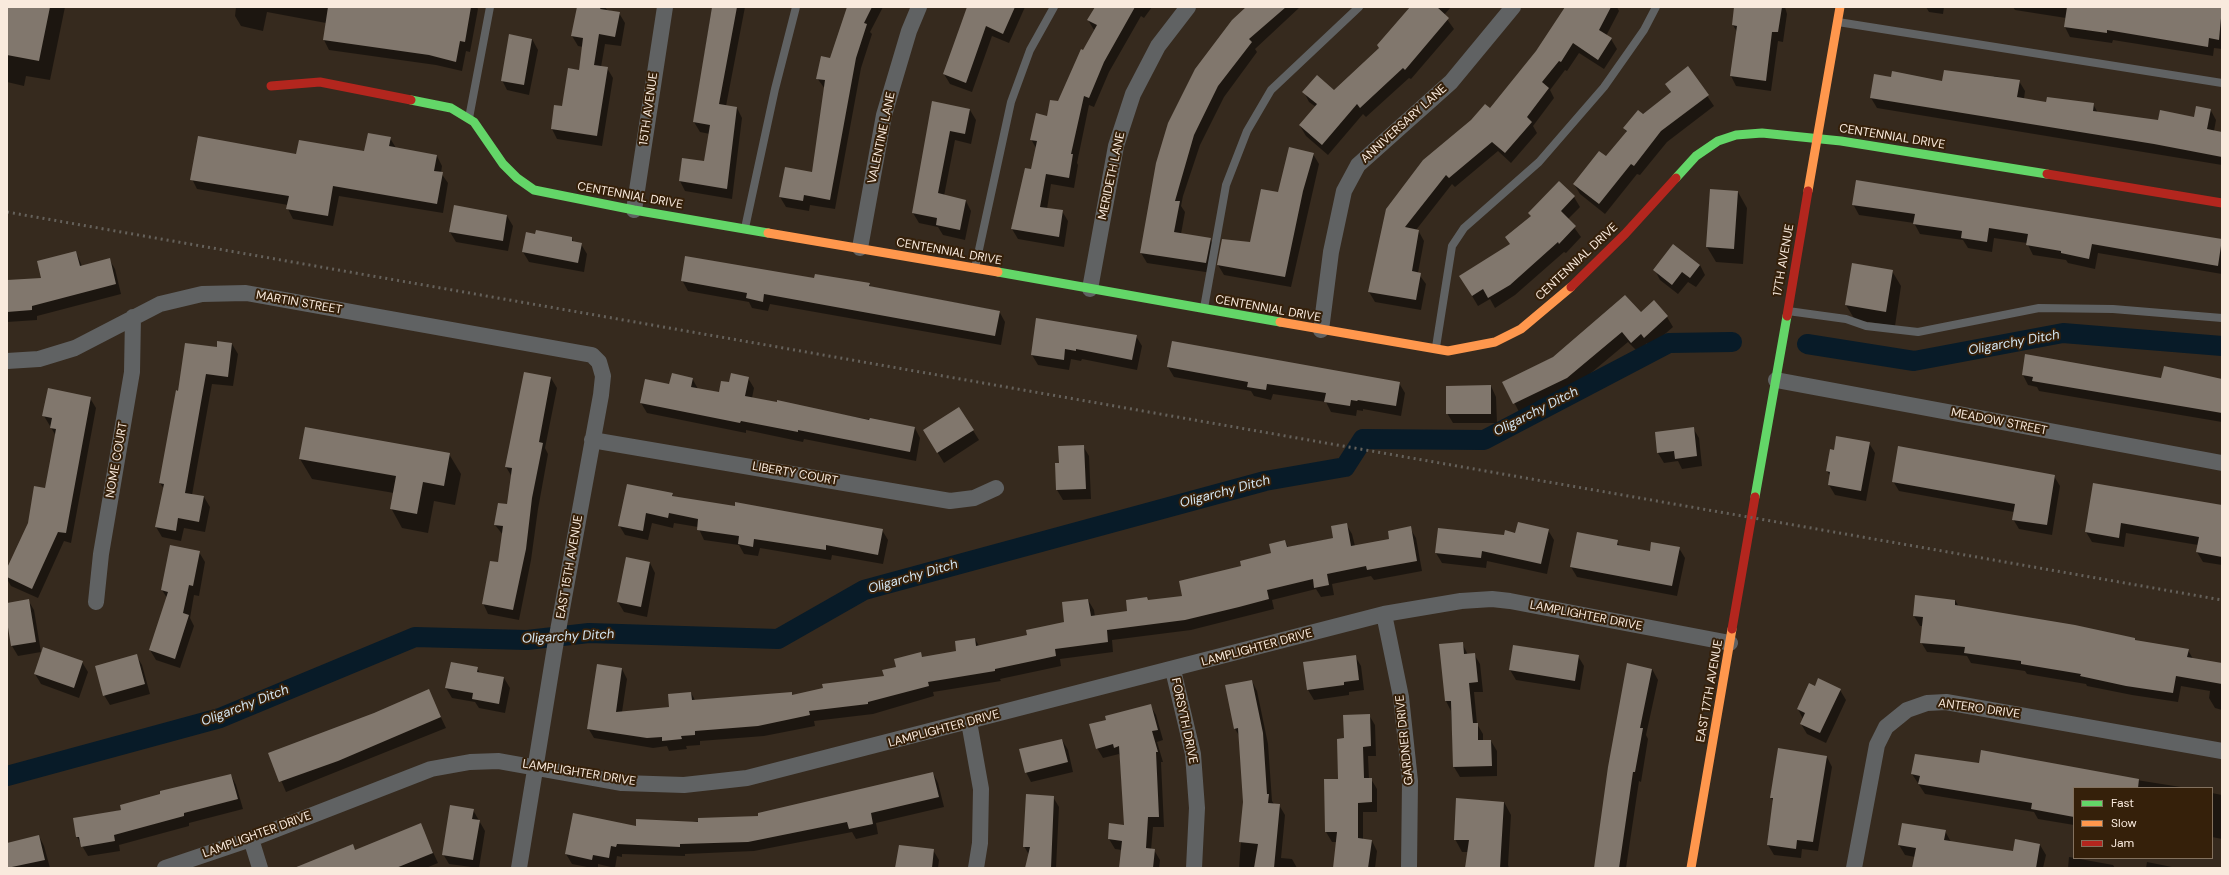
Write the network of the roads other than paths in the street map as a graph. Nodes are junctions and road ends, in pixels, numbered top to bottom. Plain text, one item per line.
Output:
1 (490, 7) edge
2 (665, 7) edge
3 (796, 7) edge
4 (919, 7) edge
5 (1054, 7) edge
6 (1188, 7) edge
7 (1359, 7) edge
8 (1513, 7) edge
9 (1656, 7) edge
10 (1840, 7) edge
11 (1837, 22) junction
12 (2222, 83) edge
13 (271, 86) dead end
14 (469, 118) junction
15 (1818, 138) junction
16 (2222, 203) edge
17 (634, 210) junction
18 (745, 228) junction
19 (860, 248) junction
20 (974, 268) junction
21 (1090, 289) junction
22 (1204, 309) junction
23 (1787, 311) junction
24 (133, 317) junction
25 (2222, 318) edge
26 (1321, 330) junction
27 (1436, 349) junction
28 (7, 361) edge
29 (599, 362) joint
30 (1776, 380) junction
31 (592, 440) junction
32 (2222, 463) edge
33 (996, 488) dead end
34 (1752, 518) joint
35 (96, 602) dead end
36 (1384, 614) junction
37 (1730, 643) junction
38 (1173, 670) junction
39 (969, 722) junction
40 (2222, 751) edge
41 (536, 766) junction
42 (251, 839) junction
43 (165, 868) edge
44 (260, 868) edge
45 (520, 868) edge
46 (976, 868) edge
47 (1194, 868) edge
48 (1409, 868) edge
49 (1691, 868) edge
50 (1854, 868) edge

1 - 14 lane
2 - 17 street, 15TH AVENUE
3 - 18 lane
4 - 19 street, VALENTINE LANE
5 - 20 lane
6 - 21 street, MERIDETH LANE
7 - 22 lane
8 - 26 street, ANNIVERSARY LANE
9 - 27 lane
10 - 11 street, 17TH AVENUE
11 - 12 lane
11 - 15 street, 17TH AVENUE
13 - 14 street, CENTENNIAL DRIVE
14 - 17 street, CENTENNIAL DRIVE
15 - 16 street, CENTENNIAL DRIVE
15 - 23 street, 17TH AVENUE
15 - 27 street, CENTENNIAL DRIVE
17 - 18 street, CENTENNIAL DRIVE
18 - 19 street, CENTENNIAL DRIVE
19 - 20 street, CENTENNIAL DRIVE
20 - 21 street, CENTENNIAL DRIVE
21 - 22 street, CENTENNIAL DRIVE
22 - 26 street, CENTENNIAL DRIVE
23 - 25 lane
23 - 30 street, 17TH AVENUE
24 - 28 street, MARTIN STREET
24 - 29 street, MARTIN STREET
24 - 35 street, NOME COURT
26 - 27 street, CENTENNIAL DRIVE
29 - 31 street, EAST 15TH AVENUE
30 - 32 street, MEADOW STREET
30 - 34 street, 17TH AVENUE
31 - 33 street, LIBERTY COURT
31 - 41 street, EAST 15TH AVENUE
34 - 37 street, EAST 17TH AVENUE
36 - 37 street, LAMPLIGHTER DRIVE
36 - 38 street, LAMPLIGHTER DRIVE
36 - 48 street, GARDNER DRIVE
37 - 49 street, EAST 17TH AVENUE
38 - 39 street, LAMPLIGHTER DRIVE
38 - 47 street, FORSYTH DRIVE
39 - 41 street, LAMPLIGHTER DRIVE
39 - 46 street
40 - 50 street, ANTERO DRIVE
41 - 42 street, LAMPLIGHTER DRIVE
41 - 45 street, EAST 15TH AVENUE
42 - 43 street, LAMPLIGHTER DRIVE
42 - 44 street

